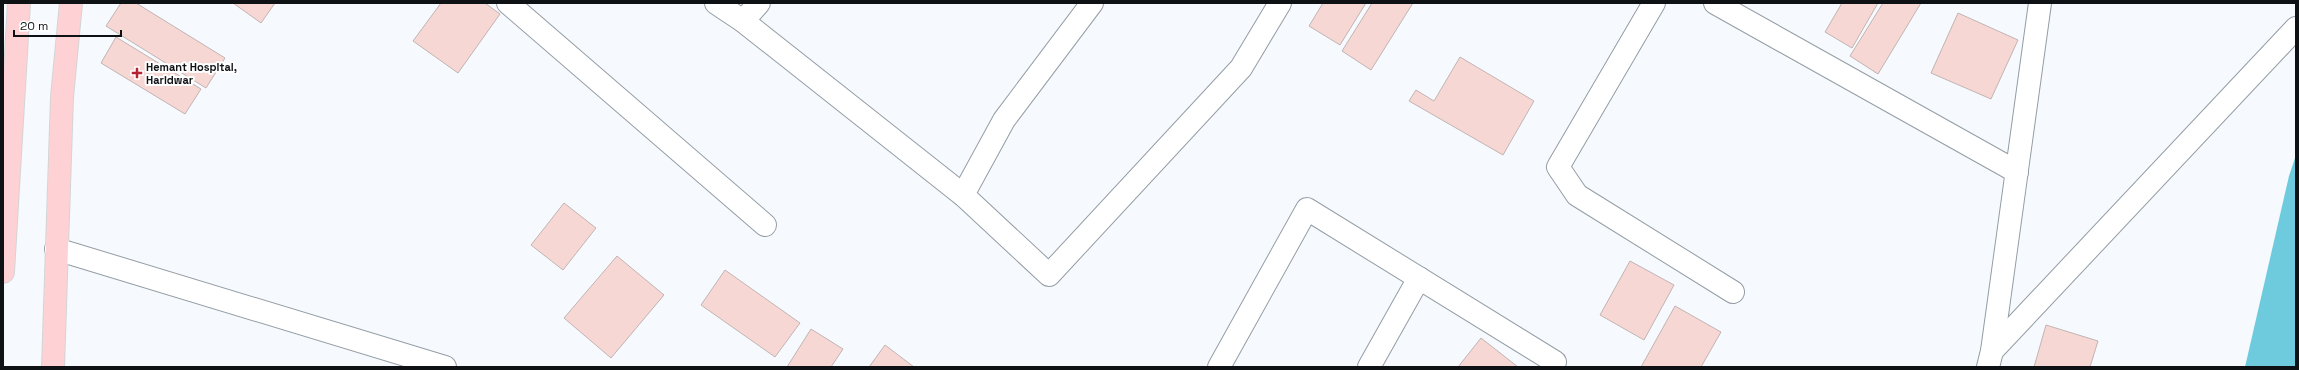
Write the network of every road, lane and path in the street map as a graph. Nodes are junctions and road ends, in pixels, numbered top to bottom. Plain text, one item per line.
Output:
1 (19, 3) edge
2 (71, 3) edge
3 (508, 3) edge
4 (716, 3) edge
5 (759, 3) edge
6 (1092, 3) edge
7 (1280, 3) edge
8 (1654, 3) edge
9 (1715, 3) edge
10 (2040, 3) edge
11 (743, 21) junction
12 (2296, 28) edge
13 (2016, 172) junction
14 (963, 195) junction
15 (765, 226) dead end
16 (56, 249) junction
17 (3, 272) edge
18 (1419, 278) junction
19 (1733, 292) dead end
20 (1990, 359) edge
21 (53, 367) edge
22 (445, 367) edge
23 (1219, 367) edge
24 (1369, 367) edge
25 (1554, 367) edge

1 - 17 main road
2 - 16 main road
3 - 15 street
4 - 11 street
5 - 11 street
6 - 14 street
7 - 14 street
8 - 19 street
9 - 13 street
10 - 13 street
11 - 14 street
12 - 20 street
13 - 20 street
16 - 21 main road
16 - 22 street
18 - 23 street
18 - 24 street
18 - 25 street

